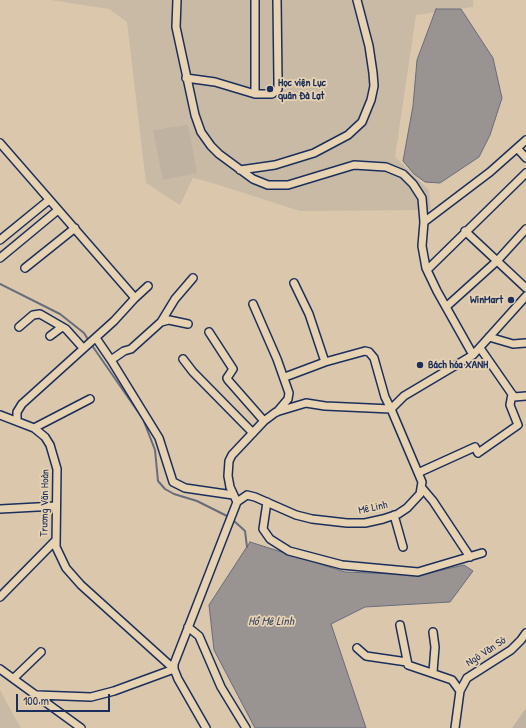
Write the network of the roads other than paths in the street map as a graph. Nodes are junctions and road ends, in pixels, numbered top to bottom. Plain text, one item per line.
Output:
1 (177, 0) edge
2 (255, 0) edge
3 (278, 0) edge
4 (357, 0) edge
5 (186, 78) junction
6 (255, 94) junction
7 (526, 140) edge
8 (0, 143) edge
9 (517, 148) junction
10 (526, 158) edge
11 (240, 170) junction
12 (526, 173) edge
13 (50, 200) junction
14 (58, 210) junction
15 (424, 222) junction
16 (75, 228) junction
17 (526, 229) edge
18 (465, 231) junction
19 (0, 240) edge
20 (0, 258) edge
21 (497, 261) junction
22 (25, 268) dead end
23 (427, 270) junction
24 (193, 278) dead end
25 (294, 283) dead end
26 (148, 286) dead end
27 (526, 288) edge
28 (526, 296) edge
29 (135, 298) junction
30 (253, 304) dead end
31 (446, 307) junction
32 (161, 322) junction
33 (188, 324) dead end
34 (19, 327) dead end
35 (62, 327) junction
36 (209, 332) dead end
37 (50, 336) dead end
38 (489, 337) junction
39 (94, 339) junction
40 (526, 343) edge
41 (84, 347) junction
42 (480, 348) junction
43 (473, 354) junction
44 (183, 359) dead end
45 (111, 360) junction
46 (325, 362) junction
47 (285, 377) junction
48 (512, 394) junction
49 (526, 396) edge
50 (90, 399) dead end
51 (391, 409) junction
52 (276, 412) junction
53 (0, 415) edge
54 (17, 421) junction
55 (264, 421) junction
56 (34, 428) junction
57 (253, 433) junction
58 (420, 472) junction
59 (422, 488) junction
60 (233, 495) junction
61 (267, 502) junction
62 (235, 505) junction
63 (56, 506) junction
64 (0, 509) edge
65 (394, 515) junction
66 (55, 541) junction
67 (403, 547) dead end
68 (482, 553) dead end
69 (470, 557) junction
70 (0, 597) edge
71 (400, 625) dead end
72 (188, 627) junction
73 (433, 632) dead end
74 (526, 633) edge
75 (356, 648) dead end
76 (41, 652) dead end
77 (407, 662) junction
78 (0, 668) edge
79 (174, 669) junction
80 (433, 672) junction
81 (14, 678) junction
82 (460, 691) junction
83 (37, 695) junction
84 (80, 728) edge
85 (206, 728) edge
86 (246, 728) edge
87 (455, 728) edge

1 - 5 street
2 - 6 street
3 - 6 street
4 - 11 street
5 - 6 street
5 - 11 street
7 - 9 street
8 - 13 street
9 - 10 street
9 - 15 street
11 - 15 street
12 - 18 street
13 - 14 street
13 - 19 street
14 - 16 street
14 - 20 street
15 - 23 street
16 - 22 street
16 - 29 street
17 - 21 street
18 - 21 street
18 - 23 street
21 - 27 street
21 - 31 street
23 - 31 street
24 - 32 street
25 - 46 street
26 - 29 street
28 - 38 street
29 - 39 street
30 - 47 street
31 - 43 street
32 - 33 street
32 - 45 street
34 - 35 street
35 - 37 street
35 - 41 street
36 - 55 street
38 - 40 street
38 - 42 street
39 - 41 street
39 - 45 street
41 - 54 street
42 - 43 street
42 - 48 street
43 - 51 street
44 - 57 street
45 - 60 street
46 - 47 street
46 - 51 street
47 - 52 street
48 - 49 street
48 - 58 street
50 - 56 street
51 - 52 street
51 - 58 street
52 - 55 street
53 - 54 street, Trương Văn Hoàn
54 - 56 street, Trương Văn Hoàn
55 - 57 street
56 - 63 street, Trương Văn Hoàn
57 - 60 street
58 - 59 street
59 - 65 street, Mê Linh
59 - 69 street
60 - 62 street
61 - 62 street, Mê Linh
61 - 65 street, Mê Linh
61 - 69 street
62 - 72 street
63 - 64 street
63 - 66 street, Trương Văn Hoàn
65 - 67 street
66 - 70 street
66 - 79 street, Trương Văn Hoàn
68 - 69 street
71 - 77 street
72 - 79 street
72 - 86 street
73 - 80 street
74 - 82 street, Ngô Văn Sở
75 - 77 street
76 - 81 street
77 - 80 street
78 - 81 street
79 - 83 street
79 - 85 street
80 - 82 street
81 - 83 street
82 - 87 street, Ngô Văn Sở
83 - 84 street

